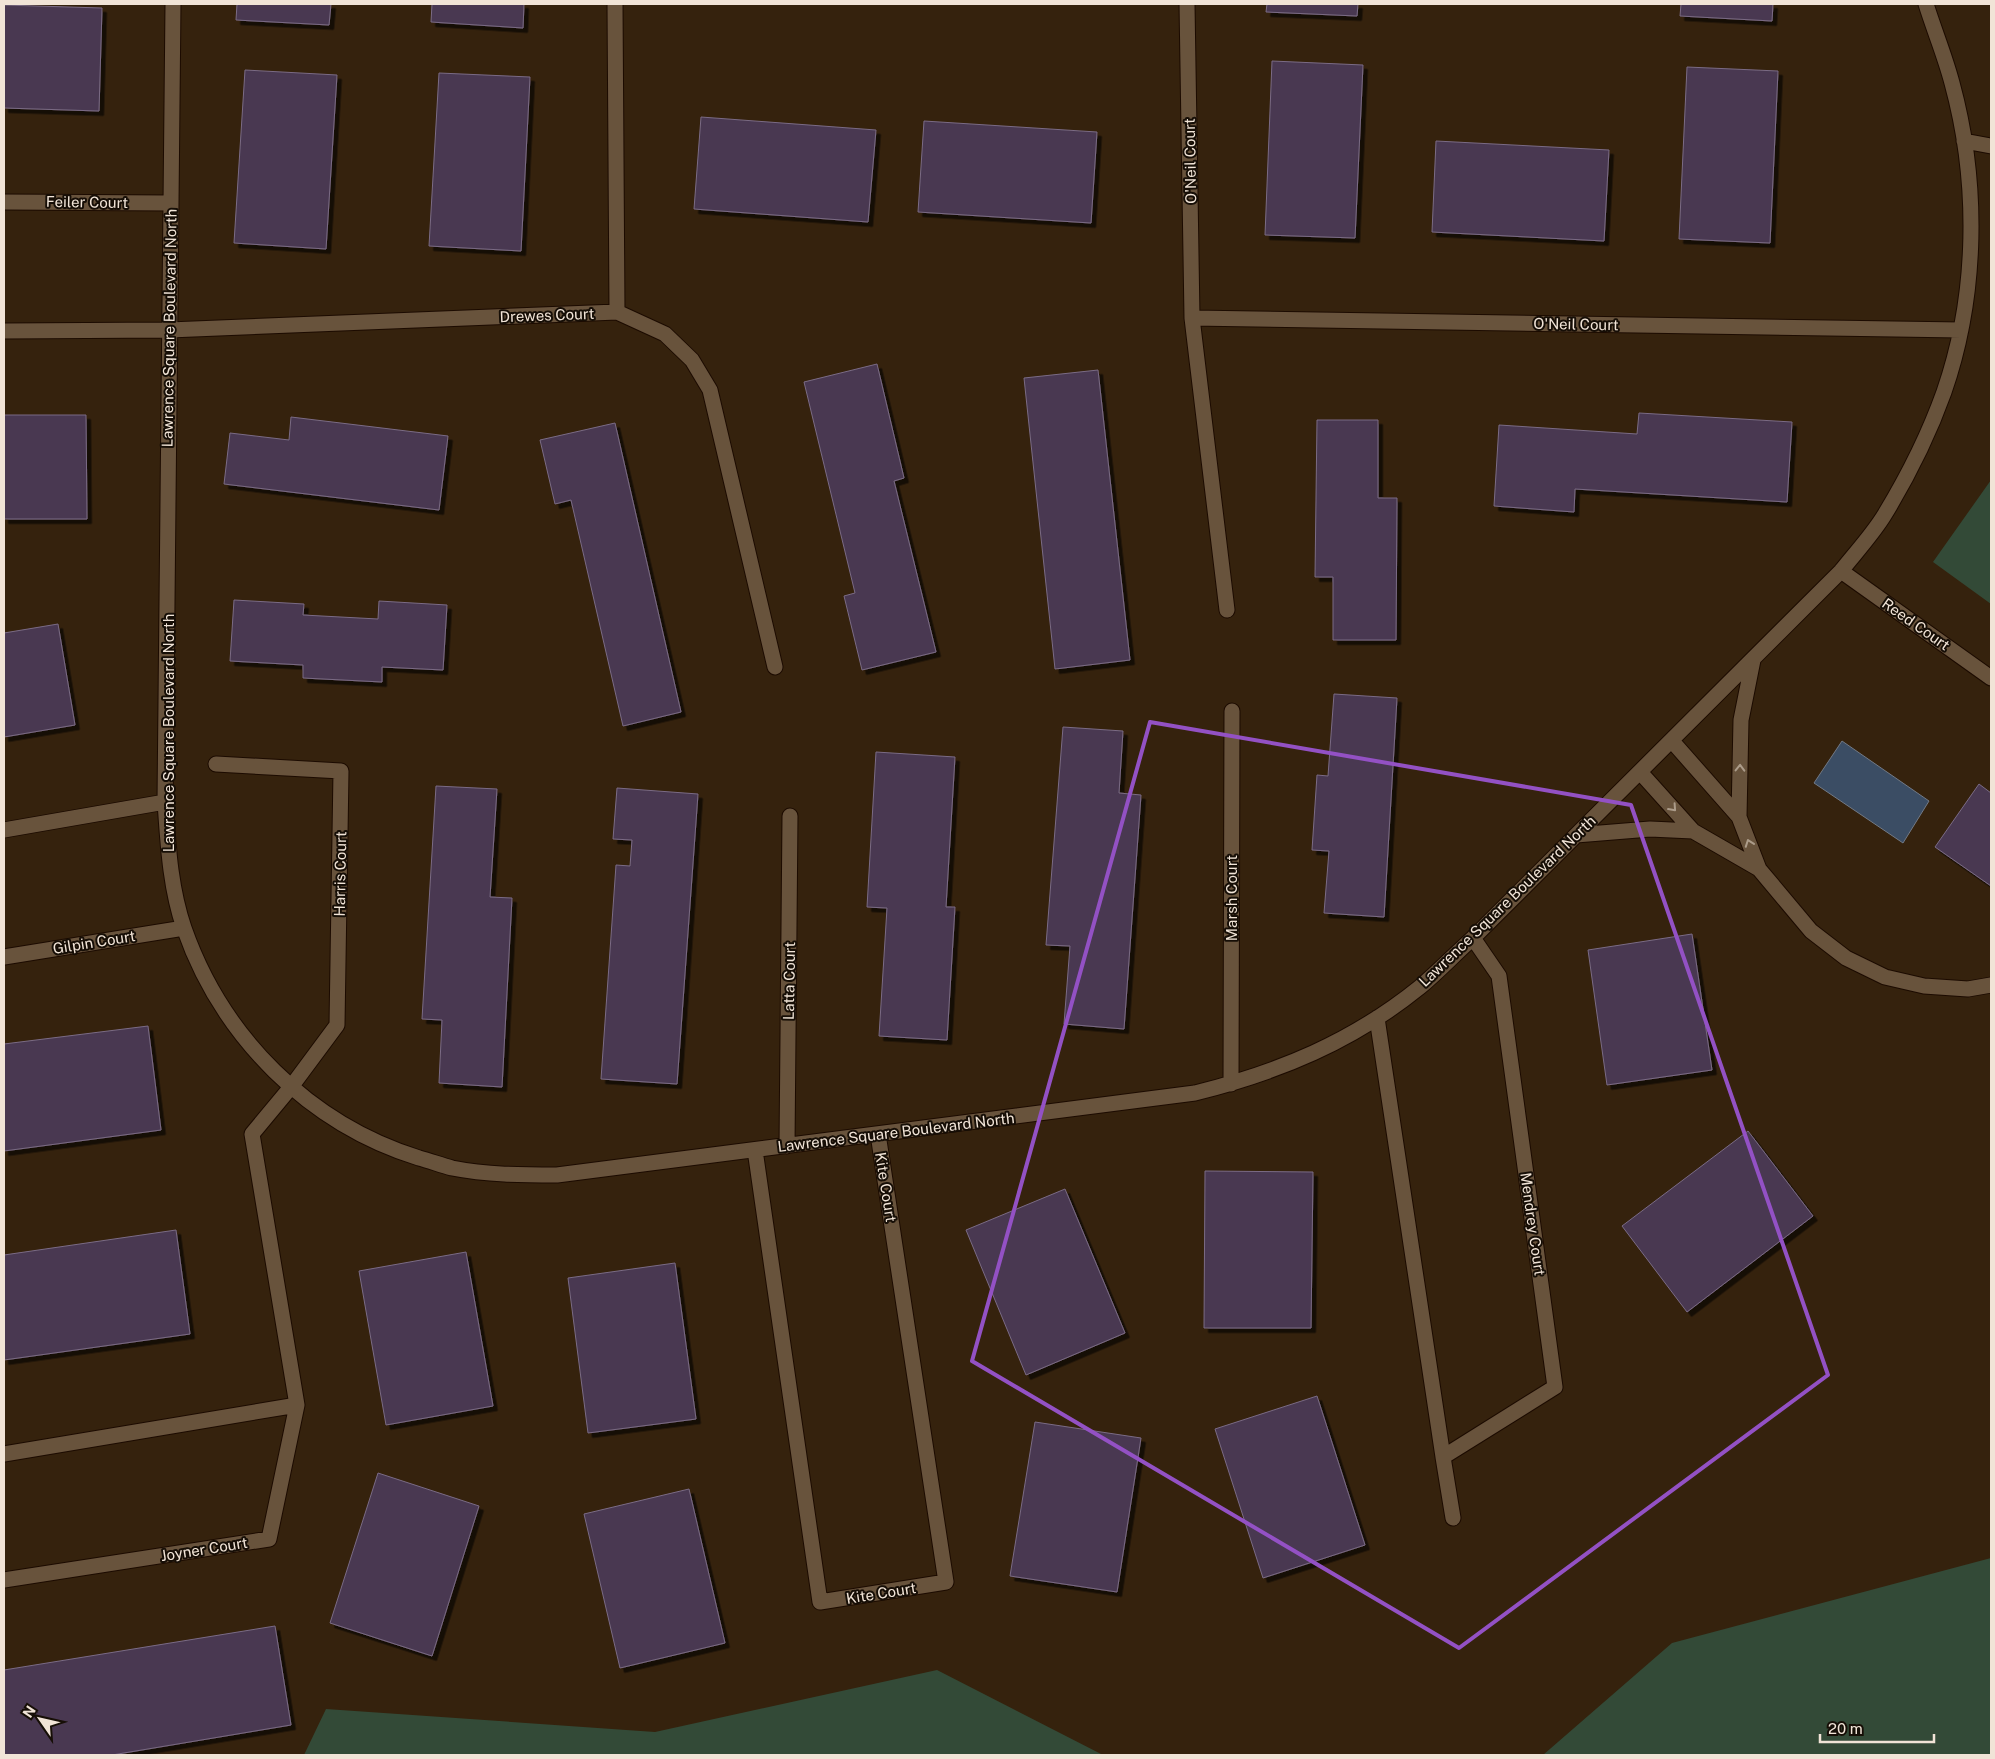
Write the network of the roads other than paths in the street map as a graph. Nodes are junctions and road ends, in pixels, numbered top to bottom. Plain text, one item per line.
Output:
1 (173, 4) edge
2 (615, 4) edge
3 (1187, 4) edge
4 (1926, 4) edge
5 (1964, 141) junction
6 (1991, 146) edge
7 (4, 202) edge
8 (170, 203) junction
9 (618, 312) junction
10 (1192, 318) junction
11 (169, 330) junction
12 (1961, 330) junction
13 (4, 331) edge
14 (1841, 571) junction
15 (1228, 610) dead end
16 (1753, 660) junction
17 (776, 667) dead end
18 (1991, 678) edge
19 (1232, 711) dead end
20 (1672, 741) junction
21 (216, 764) dead end
22 (1640, 772) junction
23 (165, 802) junction
24 (790, 816) dead end
25 (1739, 817) junction
26 (4, 830) edge
27 (1693, 831) junction
28 (1576, 835) junction
29 (1759, 869) junction
30 (184, 928) junction
31 (1473, 938) junction
32 (4, 957) edge
33 (1991, 985) edge
34 (1377, 1018) junction
35 (1231, 1084) junction
36 (291, 1087) junction
37 (878, 1134) junction
38 (787, 1146) junction
39 (755, 1150) junction
40 (297, 1405) junction
41 (4, 1454) edge
42 (1444, 1457) junction
43 (1453, 1518) dead end
44 (4, 1580) edge

1 - 8 street, Lawrence Square Boulevard North
2 - 9 street
3 - 10 street, O'Neil Court
4 - 5 street, Lawrence Square Boulevard North
5 - 6 street
5 - 12 street, Lawrence Square Boulevard North
7 - 8 street, Feiler Court
8 - 11 street, Lawrence Square Boulevard North
9 - 11 street, Drewes Court
9 - 17 street
10 - 12 street, O'Neil Court
10 - 15 street, O'Neil Court
11 - 13 street
11 - 23 street, Lawrence Square Boulevard North
12 - 14 street, Lawrence Square Boulevard North
14 - 16 street, Lawrence Square Boulevard North
14 - 18 street, Reed Court
16 - 20 street, Lawrence Square Boulevard North
25 -> 16 street
19 - 35 street, Marsh Court
20 - 22 street, Lawrence Square Boulevard North
20 - 25 street
21 - 36 street, Harris Court
22 -> 27 street
22 - 28 street, Lawrence Square Boulevard North
23 - 26 street
23 - 30 street, Lawrence Square Boulevard North
24 - 38 street, Latta Court
29 -> 25 street
27 - 28 street
27 - 29 street
28 - 31 street, Lawrence Square Boulevard North
29 - 33 street
30 - 32 street, Gilpin Court
30 - 36 street, Lawrence Square Boulevard North
31 - 34 street, Lawrence Square Boulevard North
31 - 42 street, Mendrey Court
34 - 35 street, Lawrence Square Boulevard North
34 - 42 street
35 - 37 street, Lawrence Square Boulevard North
36 - 39 street, Lawrence Square Boulevard North
36 - 40 street, Joyner Court
37 - 38 street, Lawrence Square Boulevard North
37 - 39 street, Kite Court
38 - 39 street, Lawrence Square Boulevard North
40 - 41 street
40 - 44 street, Joyner Court
42 - 43 street

